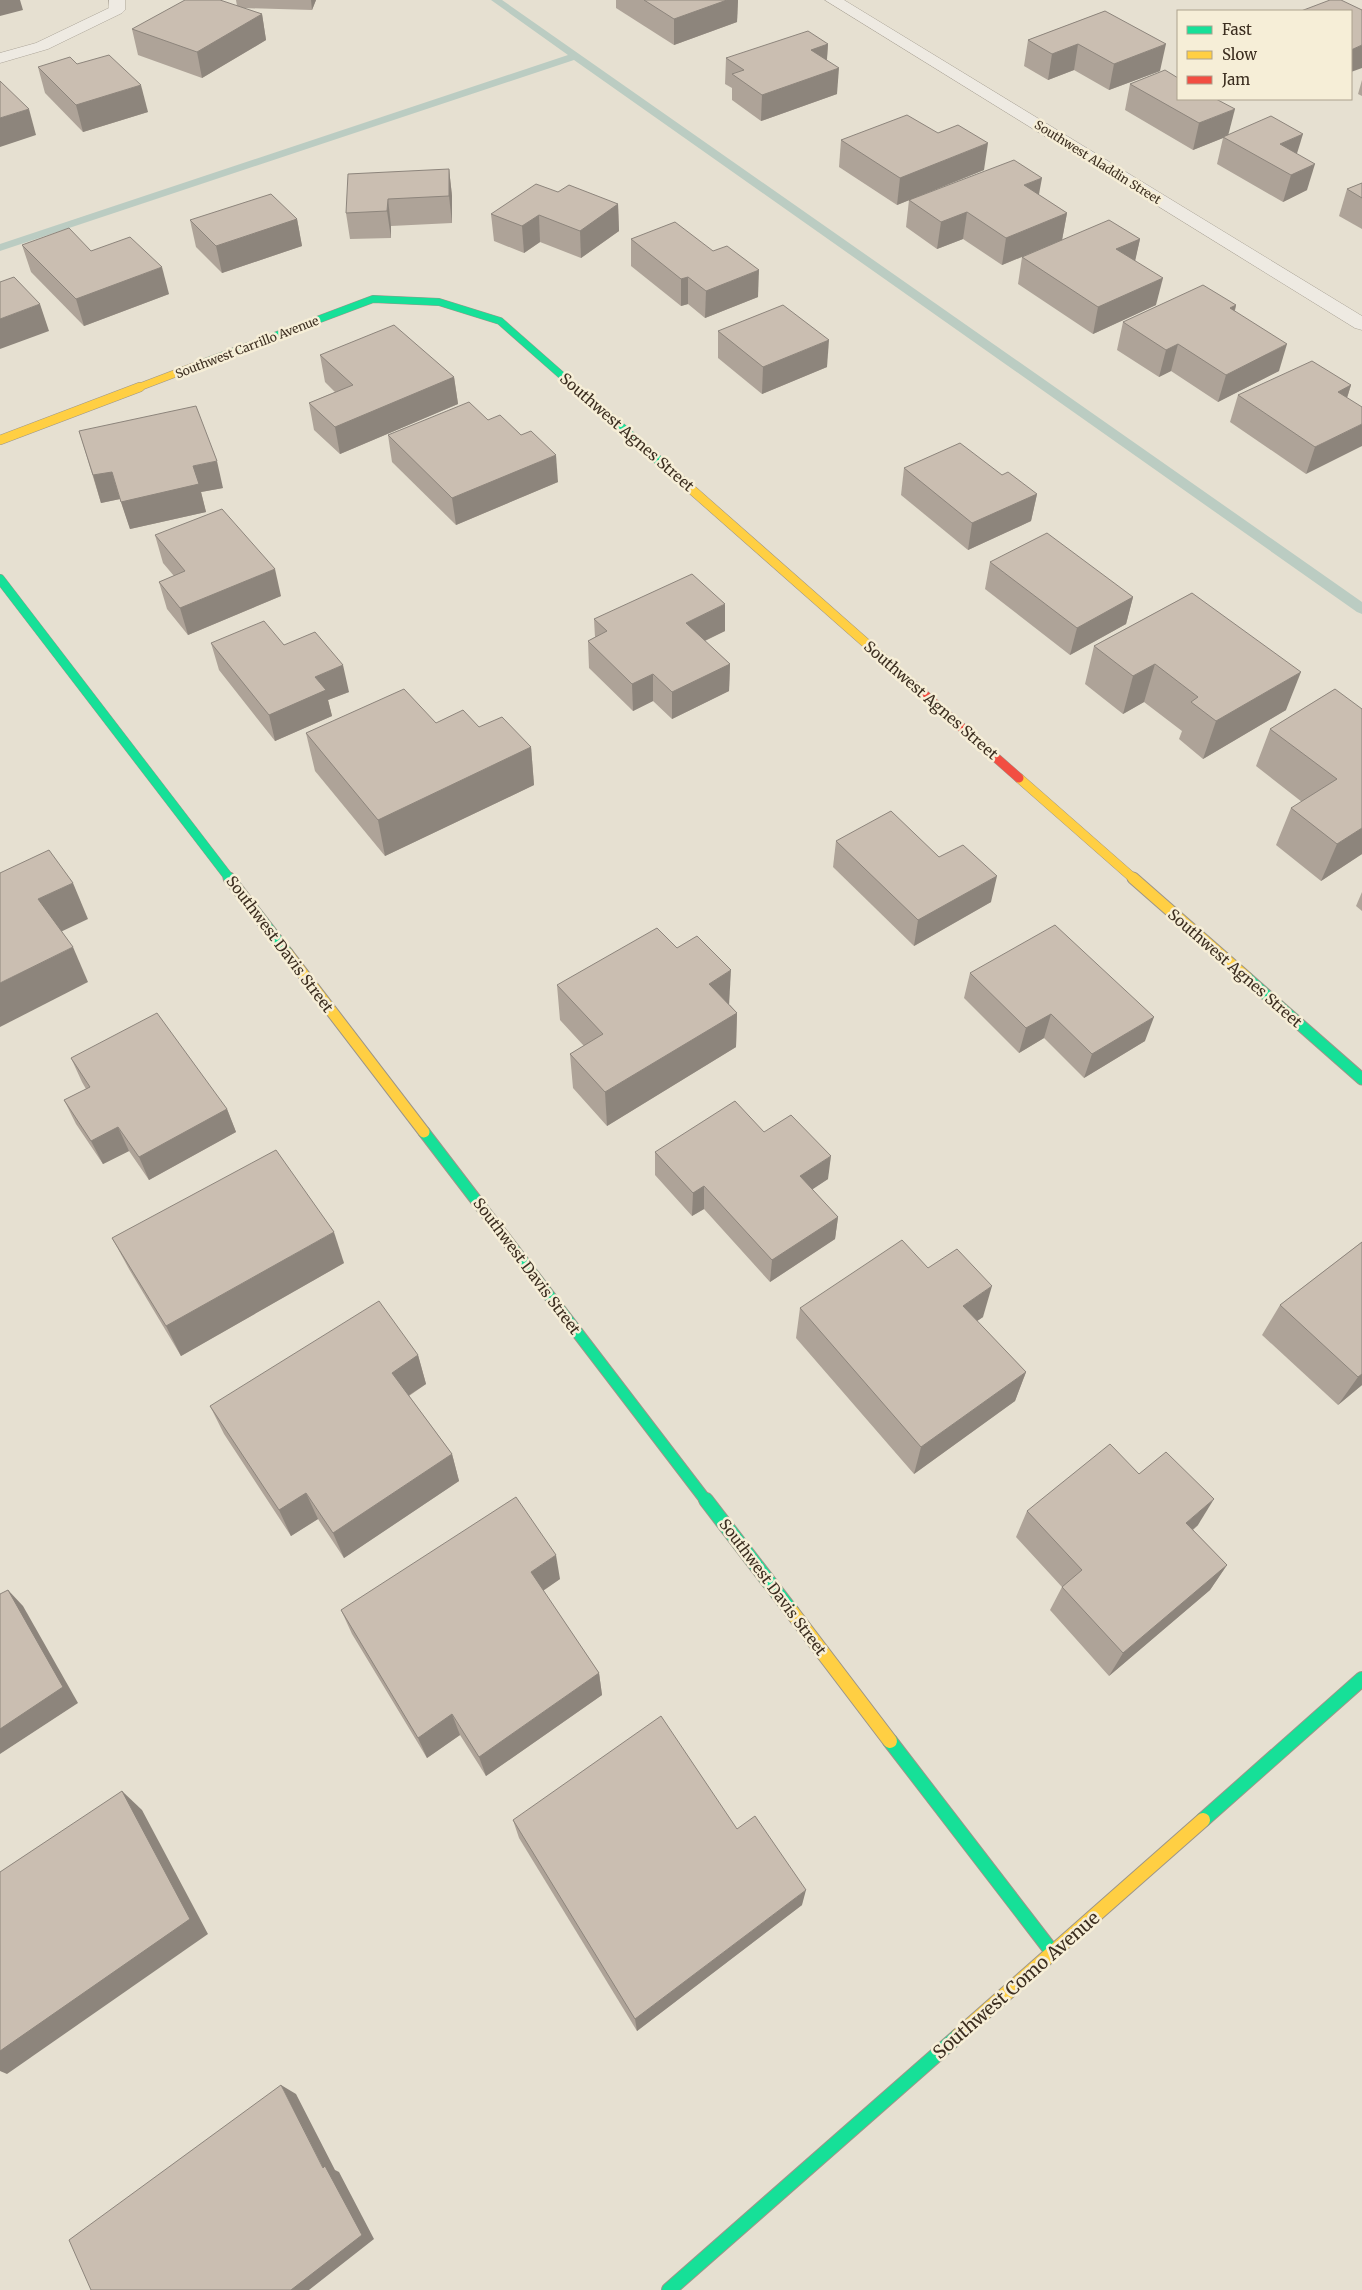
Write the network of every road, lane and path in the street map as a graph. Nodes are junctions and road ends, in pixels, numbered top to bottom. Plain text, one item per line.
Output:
1 (833, 0) edge
2 (117, 5) edge
3 (0, 58) edge
4 (500, 321) joint
5 (1362, 324) edge
6 (0, 440) edge
7 (0, 578) edge
8 (1362, 1079) edge
9 (1362, 1679) edge
10 (1053, 1953) junction
11 (669, 2290) edge

1 - 5 street, Southwest Aladdin Street
2 - 3 street
4 - 6 street, Southwest Carrillo Avenue
4 - 8 street, Southwest Agnes Street
7 - 10 street, Southwest Davis Street
9 - 10 street, Southwest Como Avenue
10 - 11 street, Southwest Como Avenue

